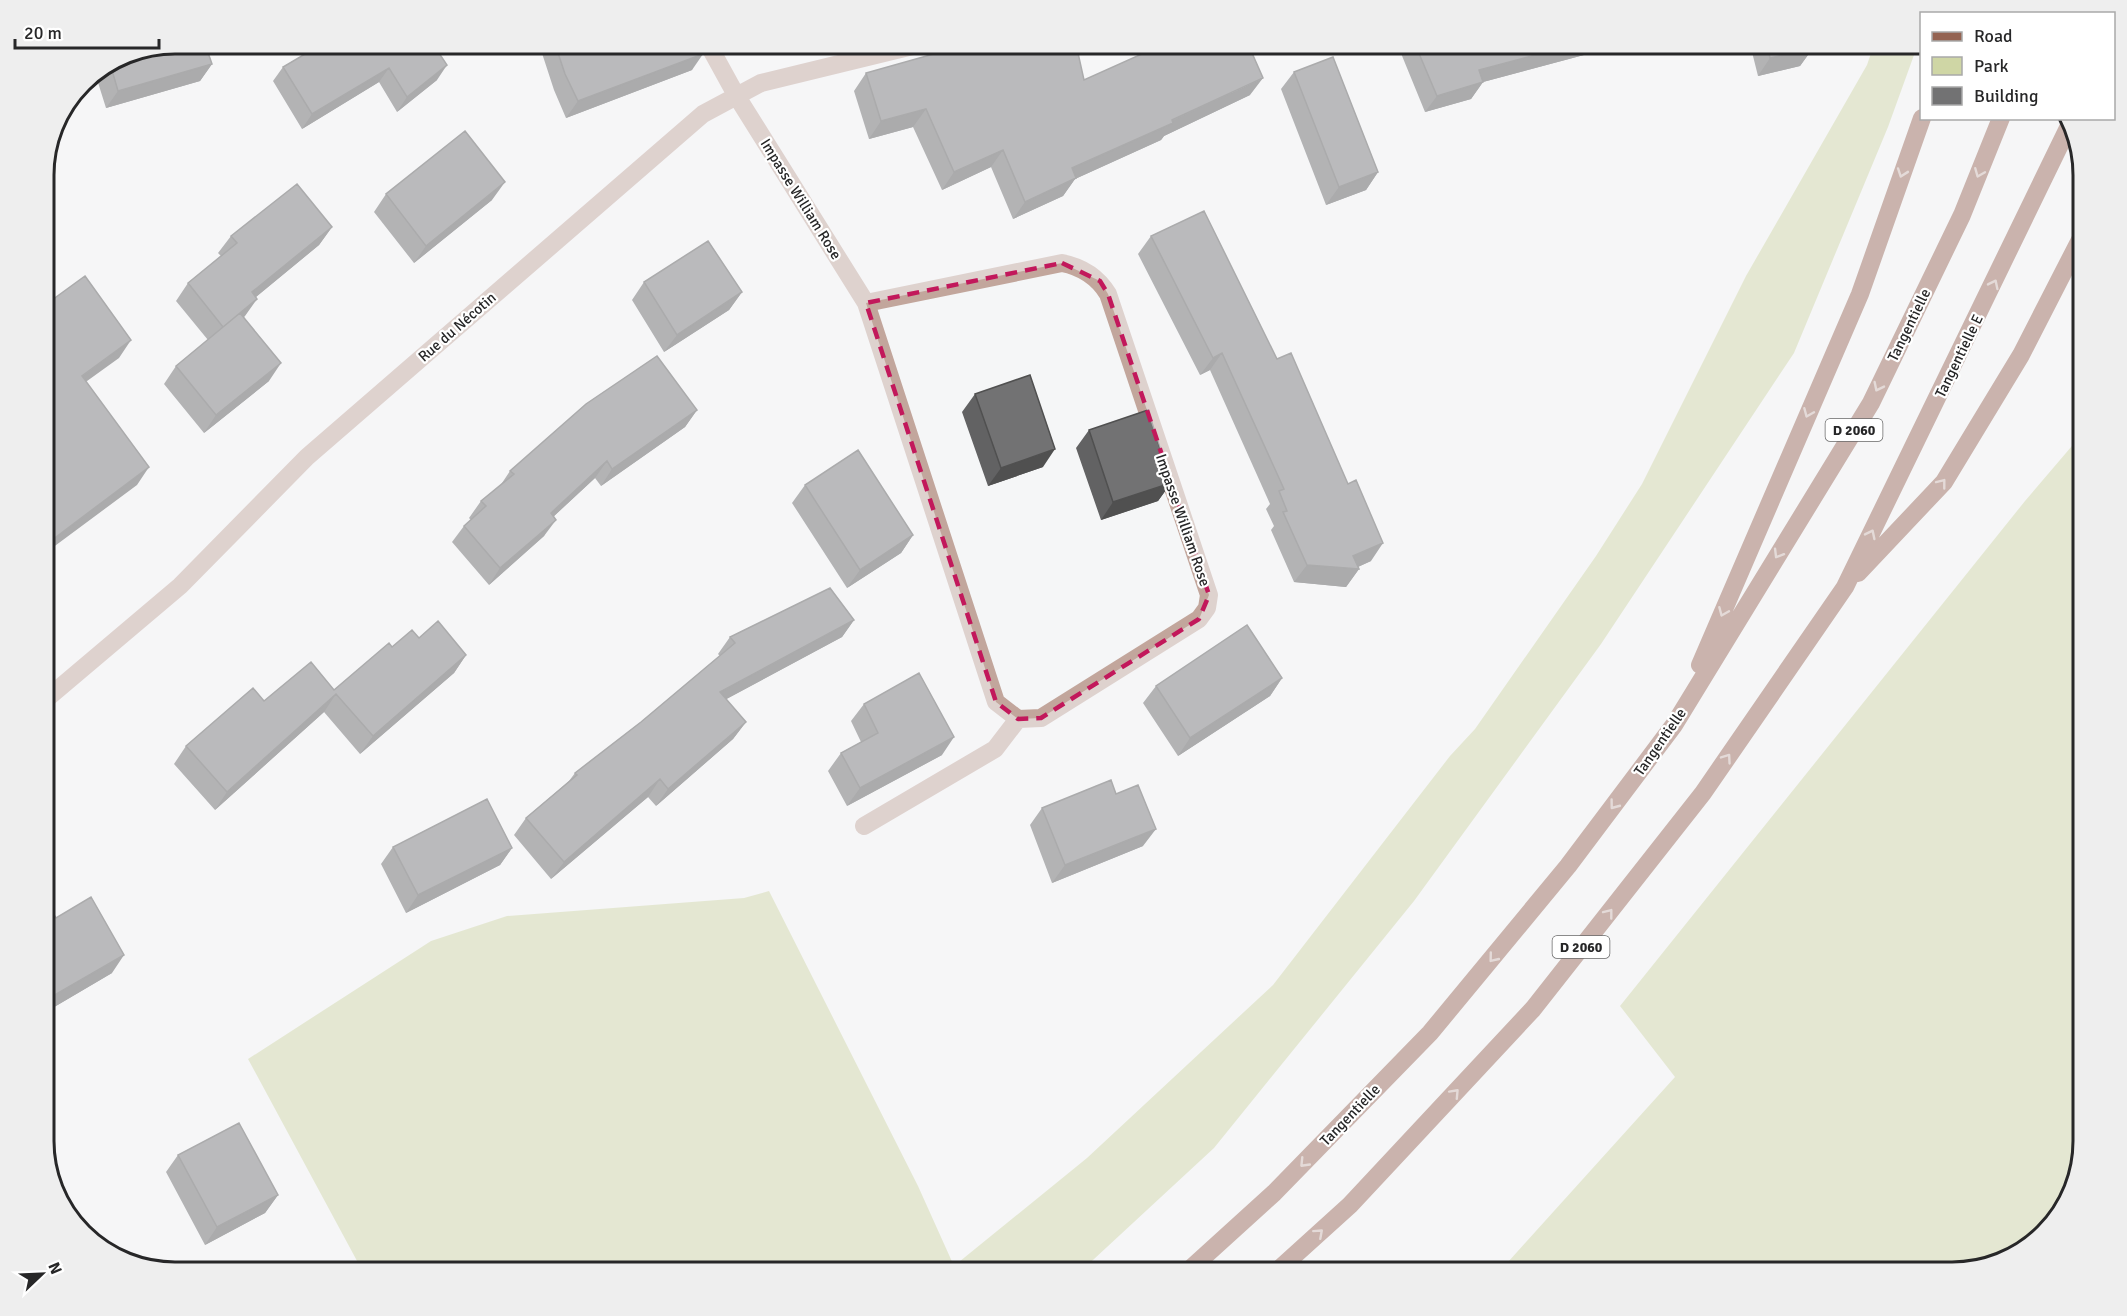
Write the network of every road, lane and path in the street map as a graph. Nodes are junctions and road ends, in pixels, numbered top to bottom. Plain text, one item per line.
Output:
1 (714, 54) edge
2 (880, 54) edge
3 (736, 94) junction
4 (1921, 120) edge
5 (2000, 120) edge
6 (2066, 133) edge
7 (2073, 254) edge
8 (866, 303) junction
9 (1845, 587) junction
10 (54, 693) edge
11 (1018, 719) junction
12 (1674, 725) junction
13 (864, 826) dead end
14 (1198, 1262) edge
15 (1287, 1262) edge

1 - 3 street, Impasse William Rose
2 - 3 street, Rue du Nécotin
3 - 8 street, Impasse William Rose
3 - 10 street, Rue du Nécotin
4 -> 12 main road
5 -> 12 main road, Tangentielle / D 2060
9 -> 6 main road, Tangentielle E / D 2060
9 -> 7 main road
8 - 11 street, Impasse William Rose
8 - 11 street, Impasse William Rose
15 -> 9 main road, D 2060
11 - 13 street
12 -> 14 main road, Tangentielle / D 2060

